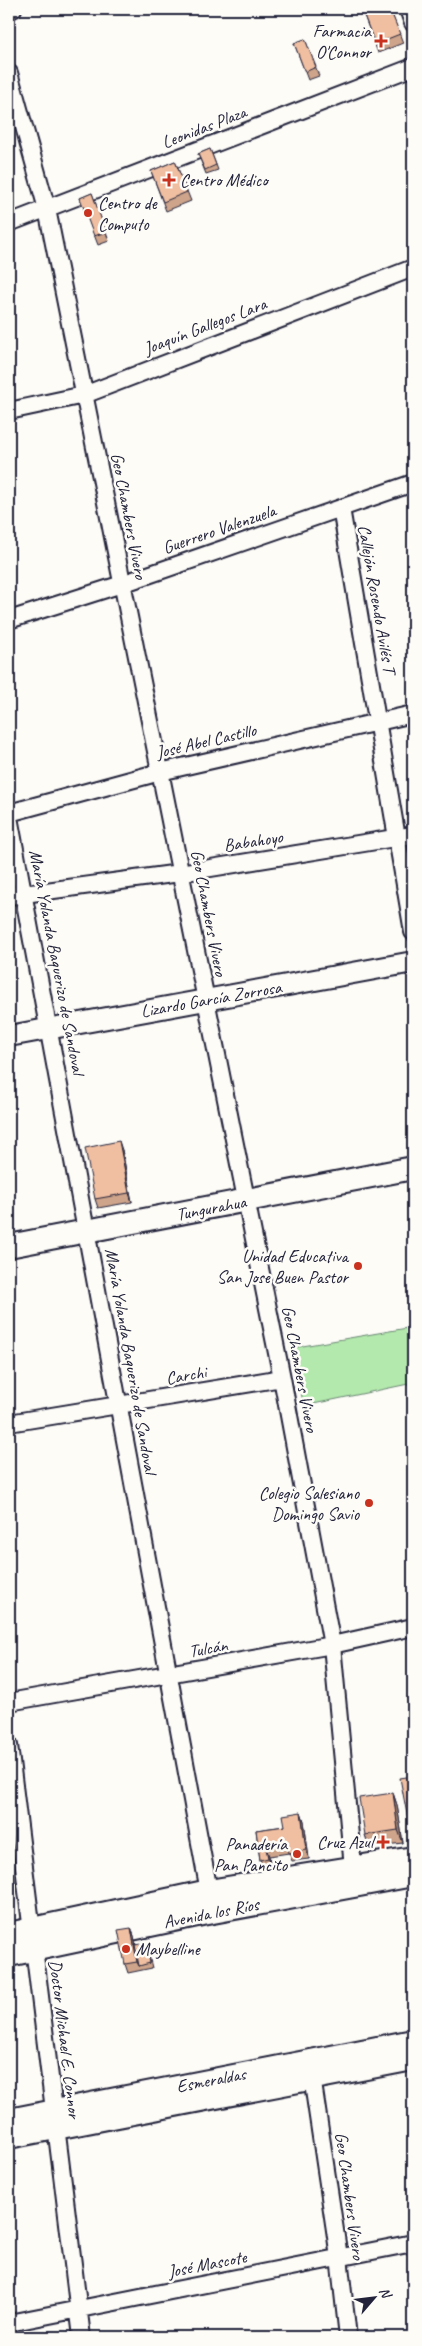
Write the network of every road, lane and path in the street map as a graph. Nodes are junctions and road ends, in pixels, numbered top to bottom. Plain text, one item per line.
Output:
1 (13, 9) edge
2 (408, 9) edge
3 (9, 10) edge
4 (413, 23) edge
5 (413, 67) edge
6 (9, 73) edge
7 (47, 209) junction
8 (9, 223) edge
9 (413, 268) edge
10 (84, 395) junction
11 (9, 412) edge
12 (413, 484) edge
13 (341, 508) junction
14 (122, 584) junction
15 (9, 620) edge
16 (413, 714) edge
17 (378, 722) junction
18 (160, 772) junction
19 (9, 812) edge
20 (9, 817) edge
21 (405, 836) edge
22 (180, 874) junction
23 (17, 894) edge
24 (413, 932) edge
25 (413, 962) edge
26 (206, 1000) junction
27 (50, 1029) junction
28 (9, 1036) edge
29 (413, 1168) edge
30 (246, 1201) junction
31 (87, 1231) junction
32 (9, 1246) edge
33 (282, 1378) junction
34 (120, 1406) junction
35 (9, 1423) edge
36 (413, 1627) edge
37 (332, 1645) junction
38 (169, 1675) junction
39 (9, 1702) edge
40 (9, 1746) edge
41 (413, 1858) edge
42 (413, 1875) edge
43 (354, 1877) junction
44 (211, 1901) junction
45 (9, 1934) edge
46 (32, 1940) junction
47 (9, 1955) edge
48 (413, 2041) edge
49 (413, 2059) edge
50 (311, 2070) junction
51 (9, 2120) edge
52 (55, 2120) junction
53 (9, 2137) edge
54 (413, 2243) edge
55 (339, 2258) junction
56 (78, 2310) junction
57 (9, 2323) edge
58 (82, 2337) edge
59 (348, 2337) edge

1 - 3 street
2 - 4 street
5 - 7 street, Leonidas Plaza
6 - 7 street, Geo Chambers Vivero
7 - 8 street, Leonidas Plaza
7 - 10 street, Geo Chambers Vivero
9 - 10 street, Joaquín Gallegos Lara
10 - 11 street, Joaquín Gallegos Lara
10 - 14 street, Geo Chambers Vivero
12 - 13 street, Guerrero Valenzuela
13 - 14 street, Guerrero Valenzuela
13 - 17 street, Callejón Rosendo Avilés T
14 - 15 street, Guerrero Valenzuela
14 - 18 street, Geo Chambers Vivero
16 - 17 street, José Abel Castillo
17 - 18 street, José Abel Castillo
17 - 21 street, Callejón Rosendo Avilés T
18 - 19 street, José Abel Castillo
18 - 22 street, Geo Chambers Vivero
20 - 23 street, María Yolanda Baquerizo de Sandoval
21 - 22 street, Babahoyo
21 - 24 street, Callejón Rosendo Avilés T
22 - 23 street, Babahoyo
22 - 26 street, Geo Chambers Vivero
23 - 27 street, María Yolanda Baquerizo de Sandoval
25 - 26 street, Lizardo García Zorrosa
26 - 27 street, Lizardo García Zorrosa
26 - 30 street, Geo Chambers Vivero
27 - 28 street, Lizardo García Zorrosa
27 - 31 street, María Yolanda Baquerizo de Sandoval
29 - 30 main road, Tungurahua
30 - 31 main road, Tungurahua
30 - 33 street, Geo Chambers Vivero
31 - 32 main road, Tungurahua
31 - 34 street, María Yolanda Baquerizo de Sandoval
33 - 34 street, Carchi
33 - 37 street, Geo Chambers Vivero
34 - 35 street, Carchi
34 - 38 street, María Yolanda Baquerizo de Sandoval
36 - 37 street, Tulcán
37 - 38 street, Tulcán
37 - 43 street, Geo Chambers Vivero
38 - 39 street, Tulcán
38 - 44 street, María Yolanda Baquerizo de Sandoval
40 - 46 street, Doctor Michael E. Connor
41 - 43 main road, Avenida los Ríos
42 - 43 main road, Avenida los Ríos
43 - 44 main road, Avenida los Ríos
44 - 46 main road, Avenida los Ríos
45 - 46 main road, Avenida los Ríos
46 - 47 main road, Avenida los Ríos
46 - 52 street, Doctor Michael E. Connor
48 - 50 main road, Esmeraldas
49 - 50 main road, Esmeraldas
50 - 52 main road, Esmeraldas
50 - 55 street, Geo Chambers Vivero
51 - 52 main road, Esmeraldas
52 - 53 main road, Esmeraldas
52 - 56 street, Doctor Michael E. Connor
54 - 55 street, José Mascote
55 - 56 street, José Mascote
55 - 59 street, Geo Chambers Vivero
56 - 57 street, José Mascote
56 - 58 street, Doctor Michael E. Connor

